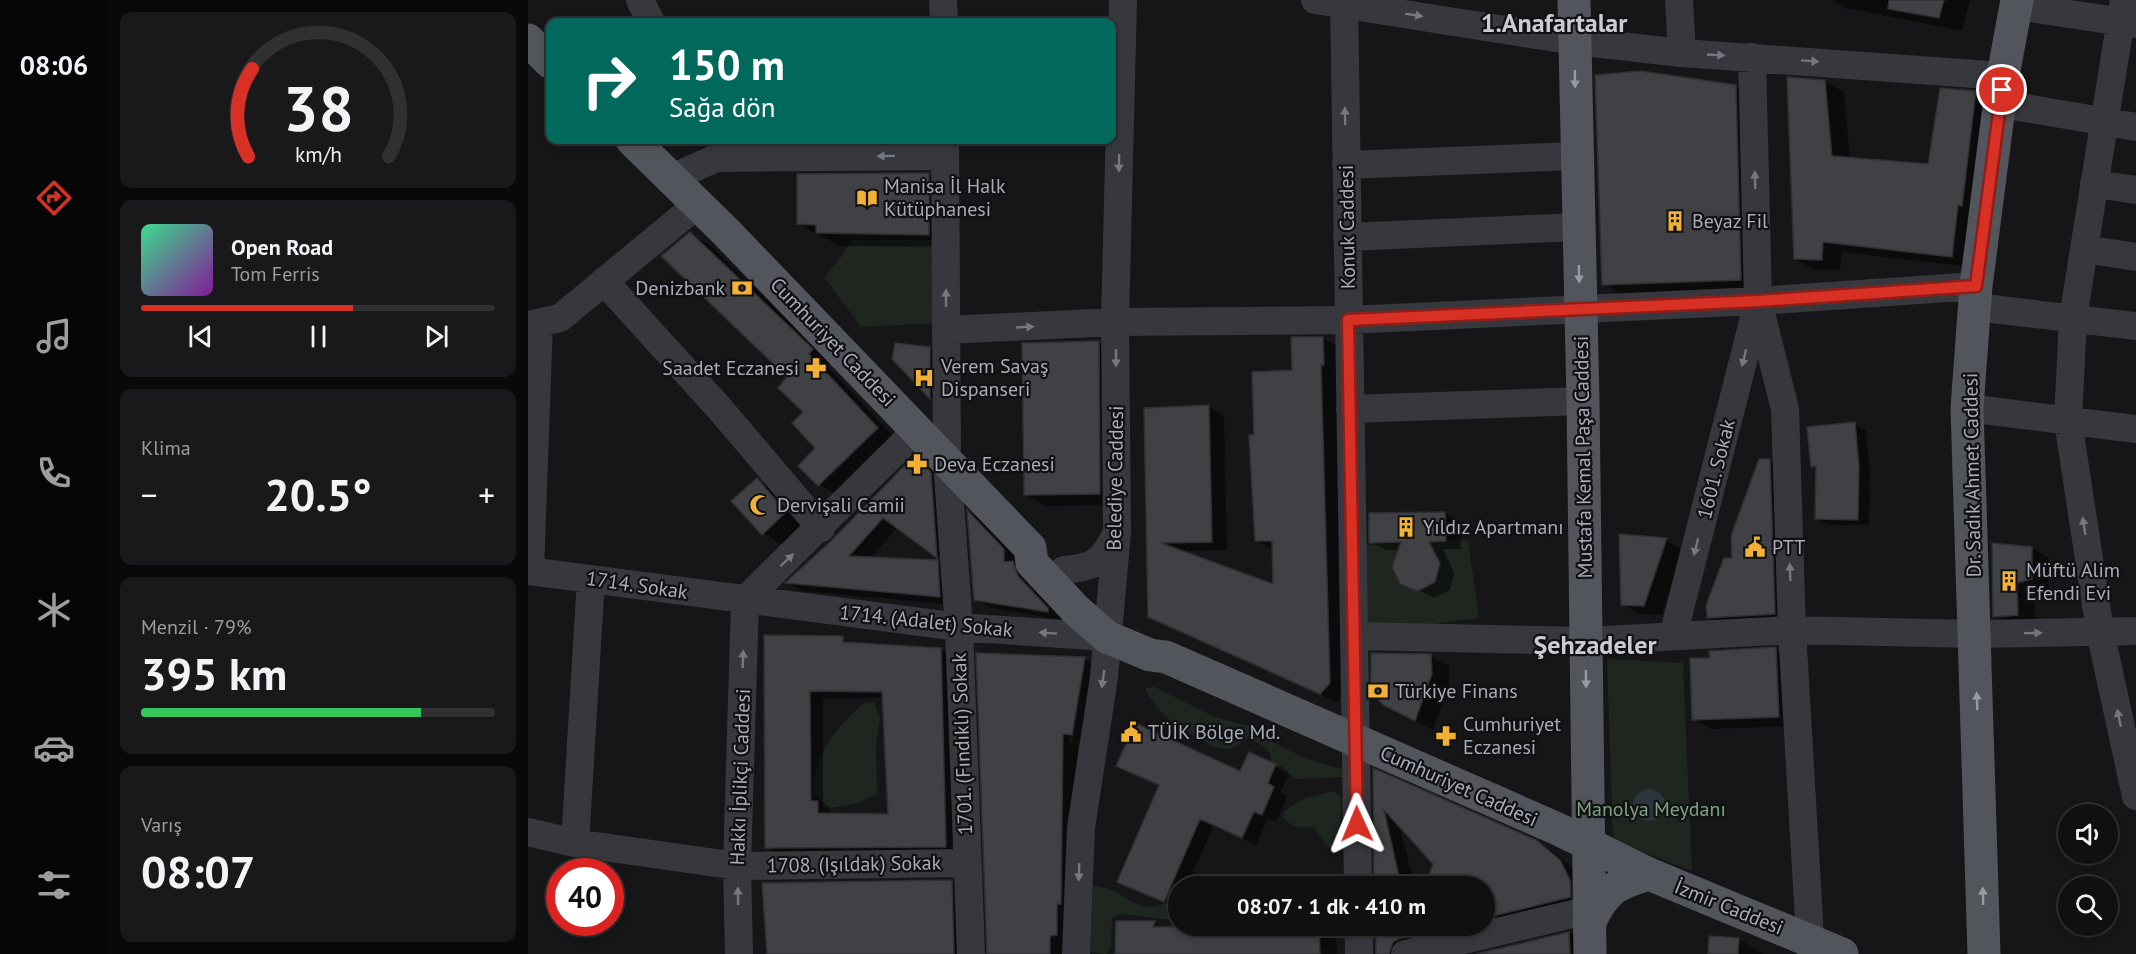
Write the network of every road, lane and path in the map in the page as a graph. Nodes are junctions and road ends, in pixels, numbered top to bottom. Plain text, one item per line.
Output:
1 (640, 0) edge
2 (944, 0) edge
3 (1123, 0) edge
4 (1315, 0) edge
5 (1574, 0) edge
6 (1679, 0) edge
7 (1344, 2) edge
8 (2017, 3) edge
9 (2127, 15) edge
10 (649, 18) edge
11 (944, 18) edge
12 (528, 40) edge
13 (1575, 41) junction
14 (1682, 53) junction
15 (1752, 57) junction
16 (546, 58) edge
17 (2002, 90) junction
18 (2103, 123) junction
19 (2136, 127) edge
20 (636, 144) edge
21 (945, 148) edge
22 (1577, 156) junction
23 (1346, 165) junction
24 (709, 171) edge
25 (672, 178) junction
26 (2094, 184) junction
27 (2136, 190) edge
28 (1578, 227) junction
29 (1347, 237) junction
30 (2084, 249) junction
31 (2136, 257) edge
32 (604, 281) junction
33 (1975, 296) junction
34 (1758, 301) junction
35 (1580, 308) junction
36 (2073, 318) junction
37 (1348, 320) junction
38 (1115, 322) junction
39 (534, 324) edge
40 (2136, 326) edge
41 (946, 330) junction
42 (1583, 401) junction
43 (1967, 408) junction
44 (1350, 410) junction
45 (2068, 421) junction
46 (2136, 429) edge
47 (917, 430) junction
48 (947, 462) junction
49 (820, 528) junction
50 (1117, 532) junction
51 (1030, 548) junction
52 (1064, 570) junction
53 (529, 571) edge
54 (591, 579) junction
55 (745, 600) junction
56 (1107, 626) junction
57 (958, 627) junction
58 (1792, 630) junction
59 (2100, 631) junction
60 (2136, 631) edge
61 (1975, 634) junction
62 (1356, 636) junction
63 (1673, 636) junction
64 (1586, 641) junction
65 (1356, 741) junction
66 (2136, 796) edge
67 (528, 832) edge
68 (1587, 842) junction
69 (575, 843) junction
70 (966, 863) junction
71 (737, 866) junction
72 (1649, 874) junction
73 (1358, 876) edge
74 (1589, 929) edge
75 (1359, 936) edge
76 (1822, 950) edge
77 (739, 954) edge
78 (971, 954) edge
79 (1076, 954) edge
80 (1359, 954) edge
81 (1405, 954) edge
82 (1984, 954) edge

1 - 10 street
2 - 11 street
3 -> 38 street, Belediye Caddesi
4 - 7 street
5 - 13 main road, Mustafa Kemal Paşa Caddesi
6 - 14 street
7 -> 13 street
23 -> 7 street, Konuk Caddesi
8 - 9 street
8 - 17 main road, Dr. Sadık Ahmet Caddesi
9 - 18 street
12 - 16 main road
13 - 14 street
13 -> 22 main road, Mustafa Kemal Paşa Caddesi
14 -> 15 street
15 -> 17 street
34 -> 15 street
17 - 18 street
17 - 33 main road, Dr. Sadık Ahmet Caddesi
18 - 19 street
18 - 26 street
20 - 25 main road, Cumhuriyet Caddesi
21 -> 24 street
41 -> 21 street, 1701. (Fındıklı) Sokak
22 - 23 street
22 - 28 main road, Mustafa Kemal Paşa Caddesi
23 - 29 street, Konuk Caddesi
24 - 25 main road, Cumhuriyet Caddesi
24 - 25 street
24 - 32 street
24 - 47 main road, Cumhuriyet Caddesi
26 - 27 street
26 - 30 street
28 - 29 street
28 -> 35 main road, Mustafa Kemal Paşa Caddesi
29 - 37 street, Konuk Caddesi
30 - 31 street
30 - 36 street
32 - 39 street
32 - 49 street
33 - 34 street
33 - 36 street
33 - 43 main road, Dr. Sadık Ahmet Caddesi
34 - 35 street
58 -> 34 street
34 -> 63 street, 1601. Sokak
35 - 37 street
35 - 42 main road, Mustafa Kemal Paşa Caddesi
36 - 40 street
36 - 45 street
37 - 38 street
37 - 44 street, Konuk Caddesi
41 -> 38 street
38 -> 50 street, Belediye Caddesi
39 - 53 street
41 - 48 street, 1701. (Fındıklı) Sokak
42 - 44 street
42 - 64 main road, Mustafa Kemal Paşa Caddesi
43 - 45 street
43 - 61 main road, Dr. Sadık Ahmet Caddesi
44 - 62 street, Konuk Caddesi
45 - 46 street
59 -> 45 street
47 - 48 main road, Cumhuriyet Caddesi
47 - 49 street
48 - 51 main road, Cumhuriyet Caddesi
48 - 57 street, 1701. (Fındıklı) Sokak
55 -> 49 street
50 - 52 street
50 - 56 street, Belediye Caddesi
51 - 52 main road, Cumhuriyet Caddesi
51 - 56 main road, Cumhuriyet Caddesi
52 - 56 main road, Cumhuriyet Caddesi
53 - 54 street, 1714. Sokak
54 - 55 street, 1714. Sokak
54 - 69 street
55 - 57 street, 1714. (Adalet) Sokak
71 -> 55 street, Hakkı İplikçi Caddesi
56 -> 57 street, 1714. (Adalet) Sokak
56 - 65 main road, Cumhuriyet Caddesi
56 -> 79 street, Belediye Caddesi
57 - 70 street, 1701. (Fındıklı) Sokak
58 - 61 street
58 - 63 street
58 - 76 street
59 - 60 street
61 -> 59 street
66 -> 59 street
82 -> 61 main road, Dr. Sadık Ahmet Caddesi
62 - 64 street
62 - 65 street, Konuk Caddesi
63 - 64 street
64 -> 68 main road, Mustafa Kemal Paşa Caddesi
65 - 68 main road, Cumhuriyet Caddesi
65 - 73 street, Konuk Caddesi
67 - 69 street, 1708. (Işıldak) Sokak
68 - 72 main road, Cumhuriyet Caddesi
68 - 74 main road, Mustafa Kemal Paşa Caddesi
69 - 71 street, 1708. (Işıldak) Sokak
70 - 71 street, 1708. (Işıldak) Sokak
70 - 78 street, 1701. (Fındıklı) Sokak
77 -> 71 street, Hakkı İplikçi Caddesi
72 - 74 main road
72 - 76 main road, İzmir Caddesi
74 - 81 street
75 - 80 street

